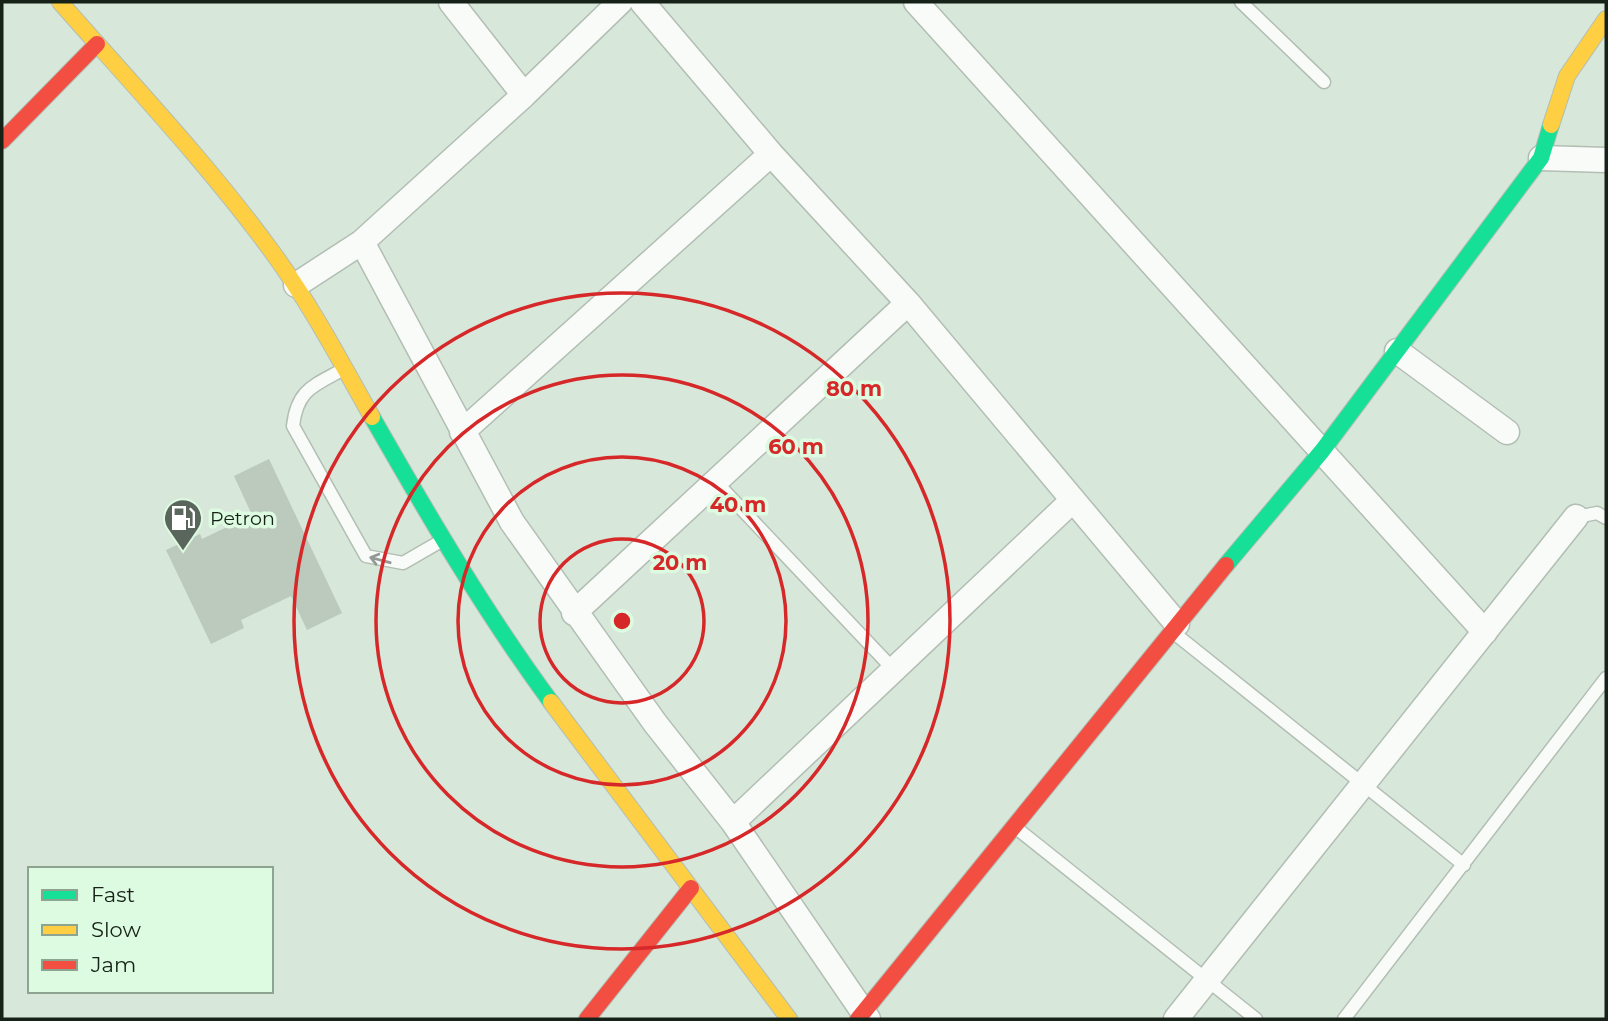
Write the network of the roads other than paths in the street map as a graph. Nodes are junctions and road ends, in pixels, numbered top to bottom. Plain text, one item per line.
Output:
1 (60, 2) edge
2 (451, 2) edge
3 (620, 2) edge
4 (642, 2) edge
5 (916, 2) edge
6 (1241, 2) edge
7 (1606, 19) edge
8 (97, 44) junction
9 (1324, 82) dead end
10 (524, 95) junction
11 (2, 141) edge
12 (771, 154) junction
13 (1541, 159) junction
14 (1606, 160) edge
15 (362, 242) junction
16 (296, 285) junction
17 (908, 303) junction
18 (1397, 351) junction
19 (345, 368) junction
20 (462, 432) junction
21 (1507, 432) dead end
22 (1322, 451) junction
23 (716, 482) junction
24 (1073, 500) junction
25 (1576, 517) joint
26 (1606, 518) edge
27 (442, 541) junction
28 (574, 613) junction
29 (1174, 627) junction
30 (1485, 632) junction
31 (894, 670) junction
32 (1606, 678) edge
33 (1363, 784) junction
34 (733, 822) junction
35 (1014, 827) junction
36 (1464, 864) junction
37 (691, 888) junction
38 (1207, 980) junction
39 (863, 1018) edge
40 (587, 1019) edge
41 (789, 1019) edge
42 (1176, 1019) edge
43 (1256, 1019) edge
44 (1344, 1019) edge

1 - 8 street
2 - 10 street
3 - 10 street
4 - 12 street
5 - 22 street
6 - 9 lane
7 - 13 street
8 - 11 street
8 - 16 street
10 - 15 street
12 - 17 street
12 - 20 street
13 - 14 street
13 - 18 street
15 - 16 street
15 - 20 street
16 - 19 street
17 - 23 street
17 - 24 street
18 - 21 street
18 - 22 street
19 - 27 street
27 -> 19 lane
20 - 28 street
22 - 29 street
22 - 30 street
23 - 28 street
23 - 31 lane
24 - 29 street
24 - 31 street
25 - 26 lane
25 - 30 street
27 - 37 street
28 - 34 street
29 - 33 lane
29 - 35 street
30 - 33 street
31 - 34 street
32 - 36 lane
33 - 36 lane
33 - 38 street
34 - 39 street
35 - 38 lane
35 - 39 street
36 - 44 lane
37 - 40 street
37 - 41 street
38 - 42 street
38 - 43 lane

